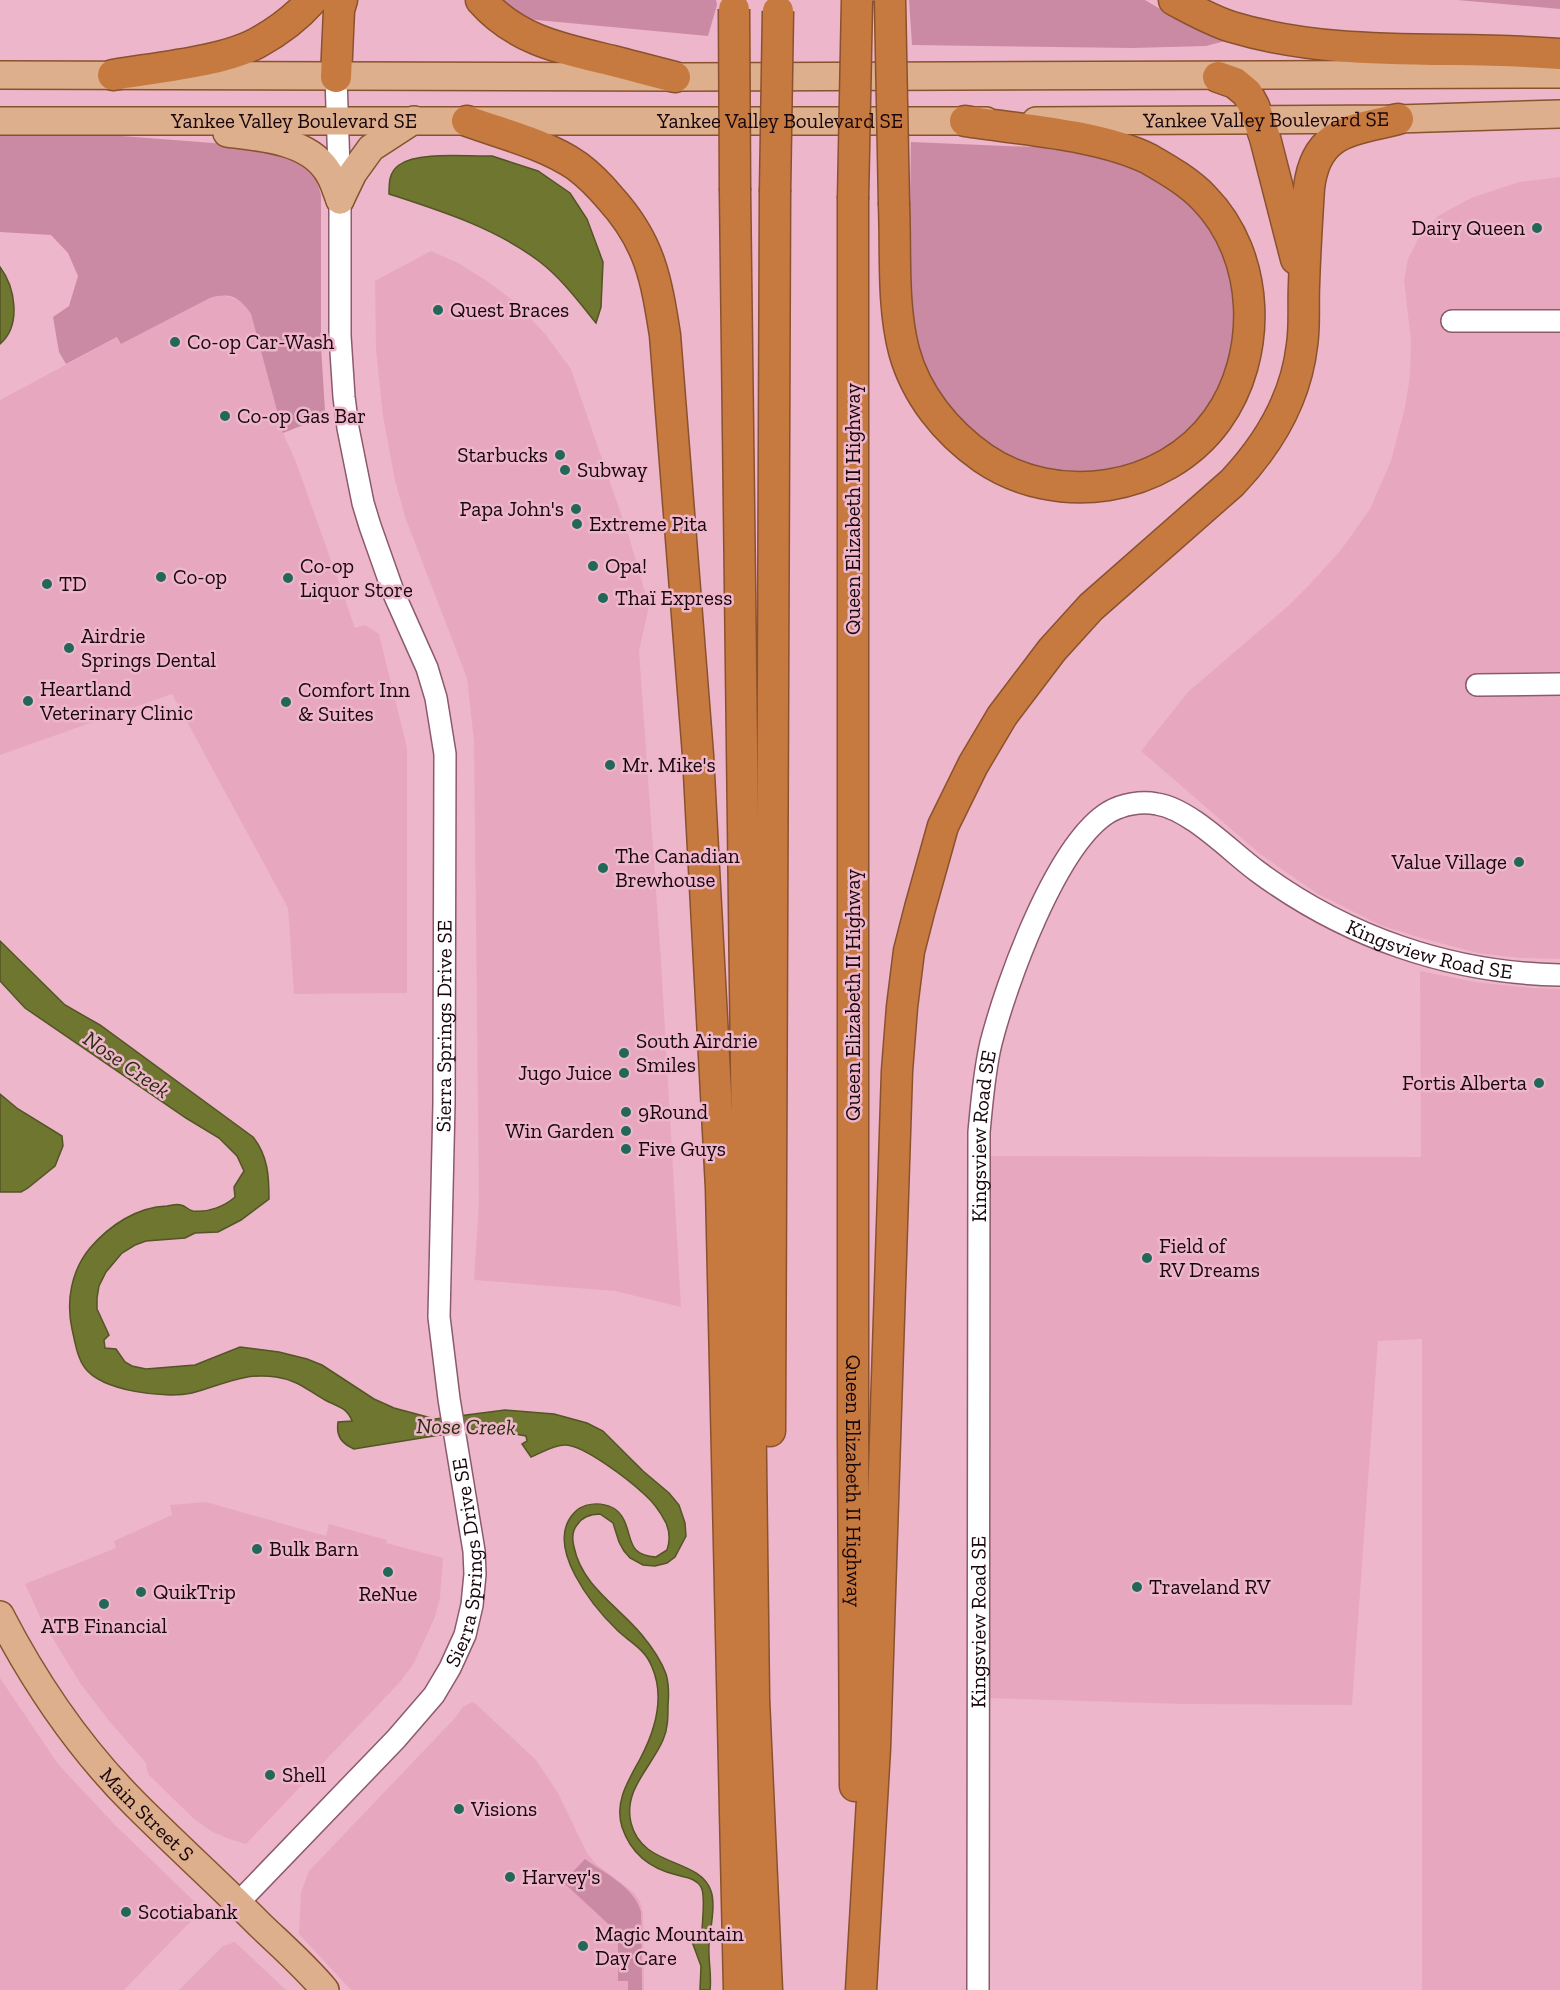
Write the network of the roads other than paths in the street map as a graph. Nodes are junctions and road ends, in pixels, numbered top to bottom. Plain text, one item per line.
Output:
1 (312, 0) edge
2 (342, 0) edge
3 (482, 0) edge
4 (857, 0) edge
5 (890, 0) edge
6 (1174, 0) edge
7 (734, 4) edge
8 (777, 6) edge
9 (1560, 54) edge
10 (1560, 74) edge
11 (0, 75) edge
12 (113, 75) junction
13 (1218, 76) junction
14 (336, 77) junction
15 (675, 77) junction
16 (1560, 114) edge
17 (1259, 119) junction
18 (1398, 119) junction
19 (149, 120) junction
20 (337, 120) junction
21 (414, 120) junction
22 (467, 121) junction
23 (965, 121) junction
24 (0, 122) edge
25 (340, 200) junction
26 (1304, 285) junction
27 (1452, 321) dead end
28 (1560, 321) edge
29 (1560, 684) edge
30 (1477, 685) dead end
31 (1560, 975) edge
32 (0, 1615) edge
33 (238, 1903) junction
34 (325, 1990) edge
35 (740, 1990) edge
36 (767, 1990) edge
37 (859, 1990) edge
38 (978, 1990) edge

1 - 12 highway
2 - 14 highway
3 - 15 highway
4 - 37 highway, Queen Elizabeth II Highway, bridge
5 - 23 highway, bridge
6 - 9 highway
7 - 36 highway, bridge
8 - 36 highway, bridge
10 - 13 main road, Yankee Valley Boulevard SE
11 - 12 main road, Yankee Valley Boulevard SE
12 - 14 main road, Yankee Valley Boulevard SE
13 - 15 main road, Yankee Valley Boulevard SE
13 - 17 highway
14 - 15 main road, Yankee Valley Boulevard SE
14 - 20 street, Sierra Springs Drive SE
16 - 18 main road, Yankee Valley Boulevard SE
17 - 18 main road, Yankee Valley Boulevard SE
17 - 23 main road, Yankee Valley Boulevard SE
17 - 26 highway
18 - 26 highway
19 - 20 main road, Yankee Valley Boulevard SE
19 - 24 main road, Yankee Valley Boulevard SE
19 - 25 main road
20 - 21 main road, Yankee Valley Boulevard SE
20 - 25 street, Sierra Springs Drive SE
21 - 22 main road, Yankee Valley Boulevard SE
21 - 25 main road
22 - 23 main road, Yankee Valley Boulevard SE
22 - 35 highway
25 - 33 street, Sierra Springs Drive SE
26 - 37 highway
27 - 28 street
29 - 30 street
31 - 38 street, Kingsview Road SE
32 - 33 main road, Main Street S
33 - 34 main road, Main Street S

